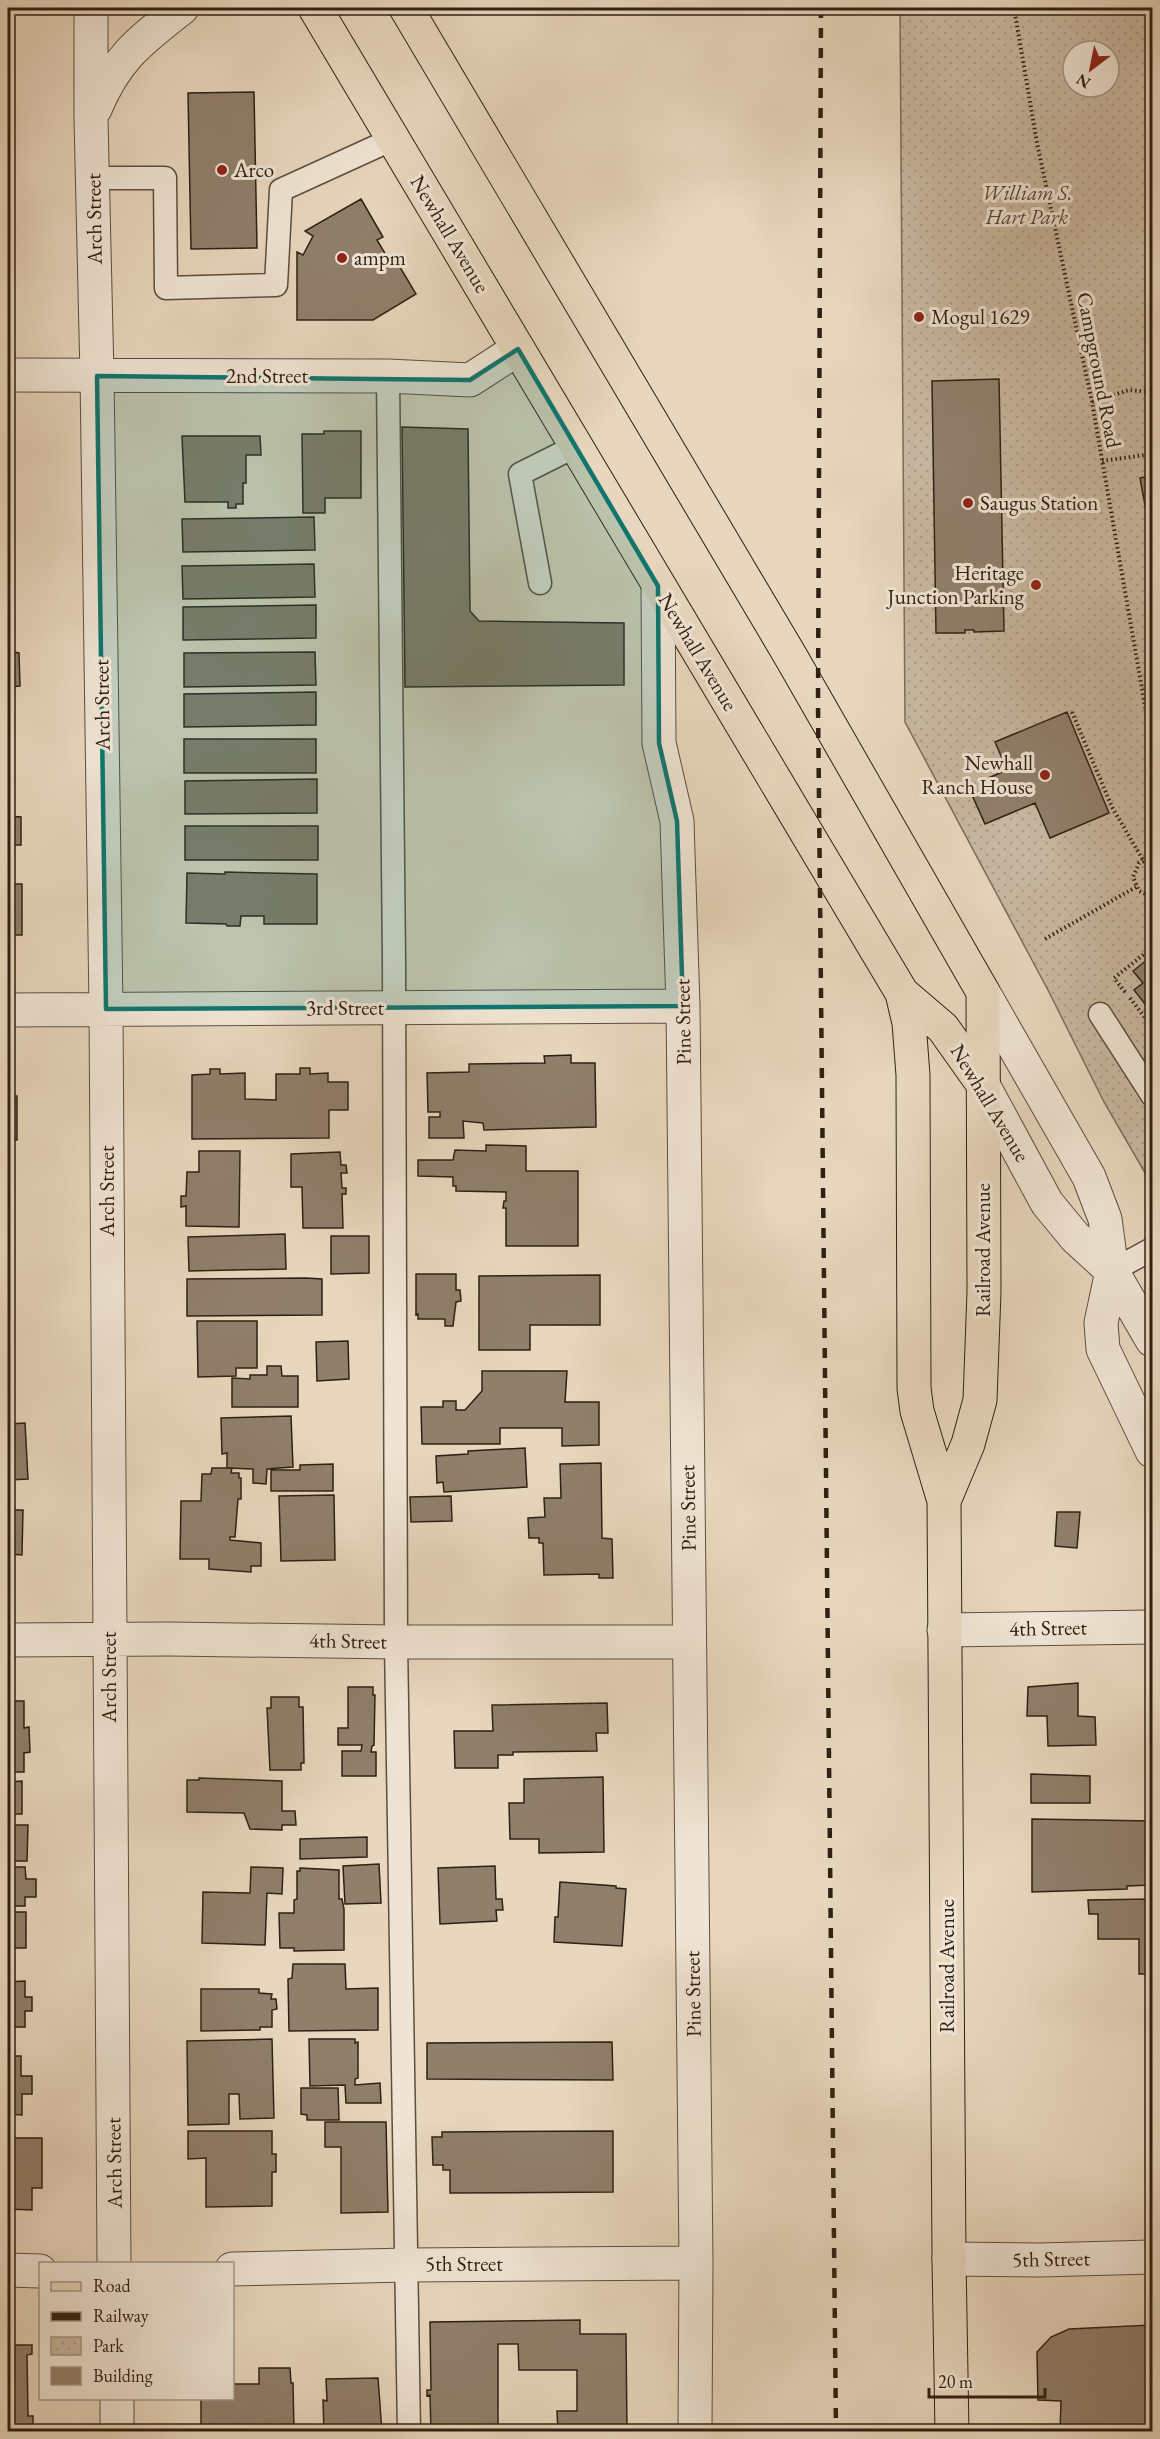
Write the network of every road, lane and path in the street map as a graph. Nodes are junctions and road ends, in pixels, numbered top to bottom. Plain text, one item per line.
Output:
1 (91, 8) edge
2 (182, 8) edge
3 (315, 8) edge
4 (406, 8) edge
5 (1014, 8) edge
6 (91, 119) junction
7 (393, 140) junction
8 (93, 178) junction
9 (518, 349) junction
10 (8, 375) edge
11 (97, 376) junction
12 (388, 376) junction
13 (1152, 392) edge
14 (1092, 402) junction
15 (576, 447) junction
16 (1152, 454) edge
17 (1102, 460) junction
18 (540, 583) dead end
19 (658, 586) junction
20 (1072, 712) dead end
21 (1152, 738) edge
22 (1152, 858) edge
23 (1143, 860) junction
24 (1136, 886) junction
25 (1152, 897) edge
26 (1045, 939) dead end
27 (1152, 948) edge
28 (983, 992) junction
29 (902, 993) junction
30 (683, 1006) junction
31 (394, 1008) junction
32 (106, 1009) junction
33 (8, 1011) edge
34 (1100, 1014) dead end
35 (1152, 1027) edge
36 (982, 1083) junction
37 (1152, 1095) edge
38 (1152, 1249) edge
39 (1112, 1271) junction
40 (1152, 1340) edge
41 (1152, 1451) edge
42 (944, 1501) junction
43 (1152, 1627) edge
44 (944, 1630) junction
45 (109, 1639) junction
46 (8, 1640) edge
47 (689, 1641) junction
48 (396, 1642) junction
49 (1152, 2257) edge
50 (949, 2259) junction
51 (114, 2262) edge
52 (696, 2263) junction
53 (407, 2265) junction
54 (234, 2269) edge
55 (8, 2270) edge
56 (39, 2271) edge
57 (117, 2400) edge
58 (117, 2432) edge
59 (409, 2432) edge
60 (695, 2432) edge
61 (952, 2432) edge

1 - 6 street, Arch Street
2 - 6 street, Arch Street
3 - 7 main road, Newhall Avenue
4 - 28 main road, Newhall Avenue
5 - 14 path, Campground Road
6 - 8 street, Arch Street
7 - 8 lane
7 - 9 main road, Newhall Avenue
8 - 11 street, Arch Street
9 - 12 street, 2nd Street
9 - 15 main road, Newhall Avenue
10 - 11 street, 2nd Street
11 - 12 street, 2nd Street
11 - 32 street, Arch Street
12 - 31 lane
13 - 14 path
14 - 17 path, Campground Road
15 - 18 lane
15 - 19 main road, Newhall Avenue
16 - 17 path
17 - 21 path, Campground Road
19 - 29 main road, Newhall Avenue
19 - 30 street, Pine Street
20 - 23 path
22 - 23 path
23 - 24 path
24 - 25 path
24 - 26 path
27 - 35 path
28 - 36 main road, Railroad Avenue
28 - 39 street, Newhall Avenue
29 - 36 main road, Newhall Avenue
29 - 42 main road, Railroad Avenue
30 - 31 street, 3rd Street
30 - 47 street, Pine Street
31 - 32 street, 3rd Street
31 - 48 lane
32 - 33 street, 3rd Street
32 - 45 street, Arch Street
34 - 37 lane
36 - 39 street, Newhall Avenue
36 - 42 main road, Railroad Avenue
38 - 39 lane
39 - 40 street, Newhall Avenue
39 - 41 street
42 - 44 main road, Railroad Avenue
43 - 44 street, 4th Street
44 - 50 main road, Railroad Avenue
45 - 46 street, 4th Street
45 - 48 street, 4th Street
45 - 51 street, Arch Street
47 - 48 street, 4th Street
47 - 52 street, Pine Street
48 - 53 lane
49 - 50 street, 5th Street
50 - 61 main road, Railroad Avenue
52 - 53 street, 5th Street
52 - 60 street, Pine Street
53 - 54 street, 5th Street
53 - 59 lane
55 - 56 street
57 - 58 street

